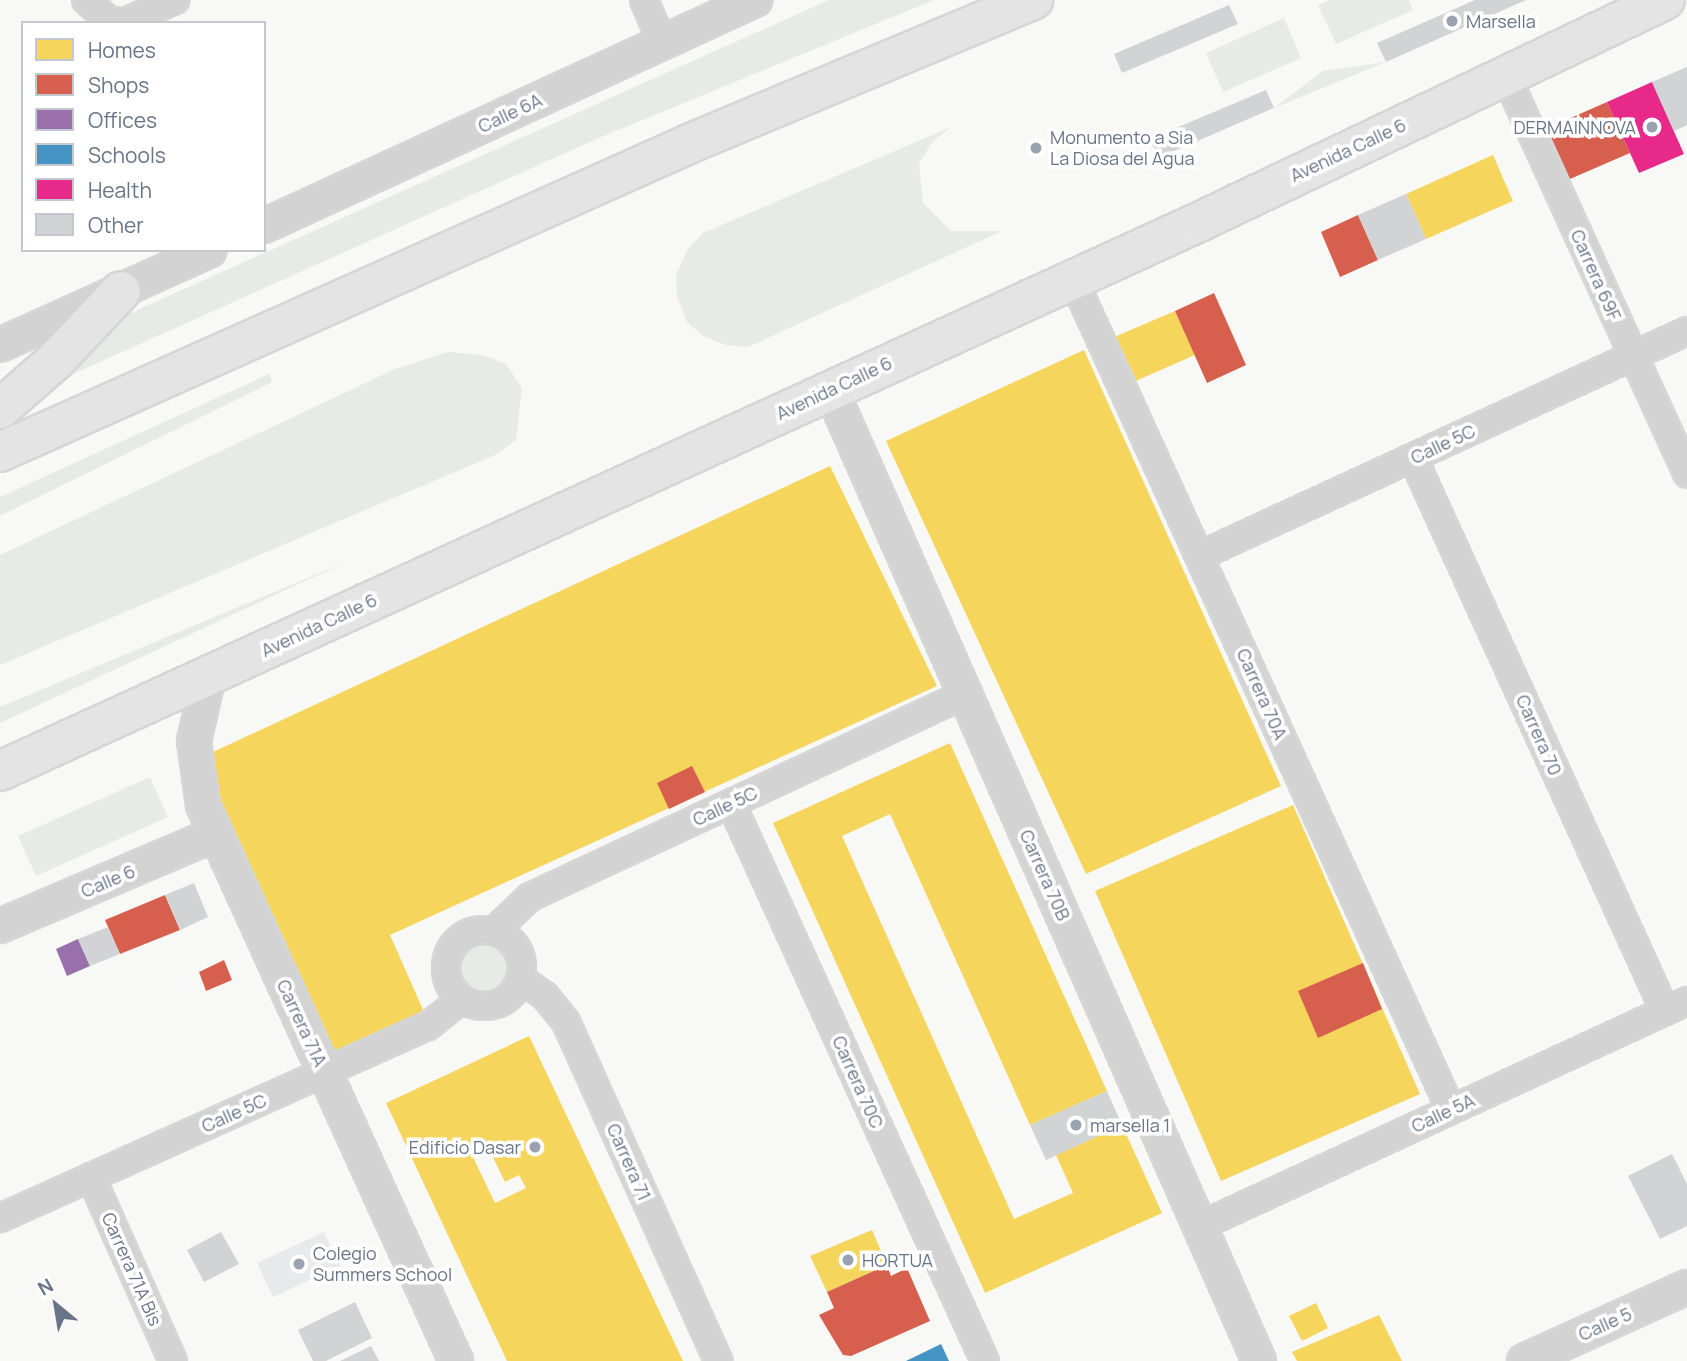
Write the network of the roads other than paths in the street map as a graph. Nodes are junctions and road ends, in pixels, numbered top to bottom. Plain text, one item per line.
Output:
1 (176, 0) edge
2 (644, 0) edge
3 (755, 0) edge
4 (1033, 0) edge
5 (1665, 0) edge
6 (91, 6) edge
7 (109, 21) edge
8 (127, 21) edge
9 (662, 41) junction
10 (1506, 75) junction
11 (266, 225) edge
12 (206, 252) edge
13 (1073, 279) junction
14 (121, 291) junction
15 (1687, 331) edge
16 (0, 345) edge
17 (1633, 356) junction
18 (831, 390) junction
19 (0, 409) edge
20 (0, 452) edge
21 (1413, 458) junction
22 (1687, 474) edge
23 (1199, 556) junction
24 (209, 676) junction
25 (965, 694) junction
26 (0, 771) edge
27 (731, 803) junction
28 (216, 835) junction
29 (0, 926) edge
30 (494, 931) junction
31 (520, 978) junction
32 (462, 999) junction
33 (1676, 1006) edge
34 (324, 1072) junction
35 (1451, 1110) junction
36 (91, 1177) junction
37 (0, 1218) edge
38 (1200, 1226) junction
39 (1687, 1287) edge
40 (1556, 1354) edge
41 (173, 1361) edge
42 (456, 1361) edge
43 (718, 1361) edge
44 (985, 1361) edge
45 (1259, 1361) edge
46 (1524, 1361) edge

1 - 8 street
2 - 9 street
3 - 9 street, Calle 6A
4 - 20 highway
5 - 10 highway, Avenida Calle 6
6 - 7 street
9 - 11 street, Calle 6A
10 - 13 highway, Avenida Calle 6
10 - 17 street, Carrera 69F
12 - 14 street
13 - 18 highway, Avenida Calle 6
13 - 23 street, Carrera 70A
14 - 16 street
14 - 19 highway
15 - 17 street, Calle 5C
17 - 21 street, Calle 5C
17 - 22 street, Carrera 69F
18 - 24 highway, Avenida Calle 6
18 - 25 street, Carrera 70B
21 - 23 street, Calle 5C
21 - 33 street, Carrera 70
23 - 35 street, Carrera 70A
24 - 26 highway, Avenida Calle 6
24 - 28 street, Carrera 71A
25 - 27 street, Calle 5C
25 - 38 street, Carrera 70B
27 - 30 street, Calle 5C
27 - 44 street, Carrera 70C
28 - 29 street, Calle 6
28 - 34 street, Carrera 71A
30 - 31 street
30 - 32 street
31 - 32 street
31 - 43 street, Carrera 71
32 - 34 street, Calle 5C
33 - 35 street, Calle 5A
34 - 36 street, Calle 5C
34 - 42 street, Carrera 71A
35 - 38 street, Calle 5A
36 - 37 street, Calle 5C
36 - 41 street, Carrera 71A Bis
38 - 45 street, Carrera 70B
39 - 40 street, Calle 5
40 - 46 street, Calle 5

